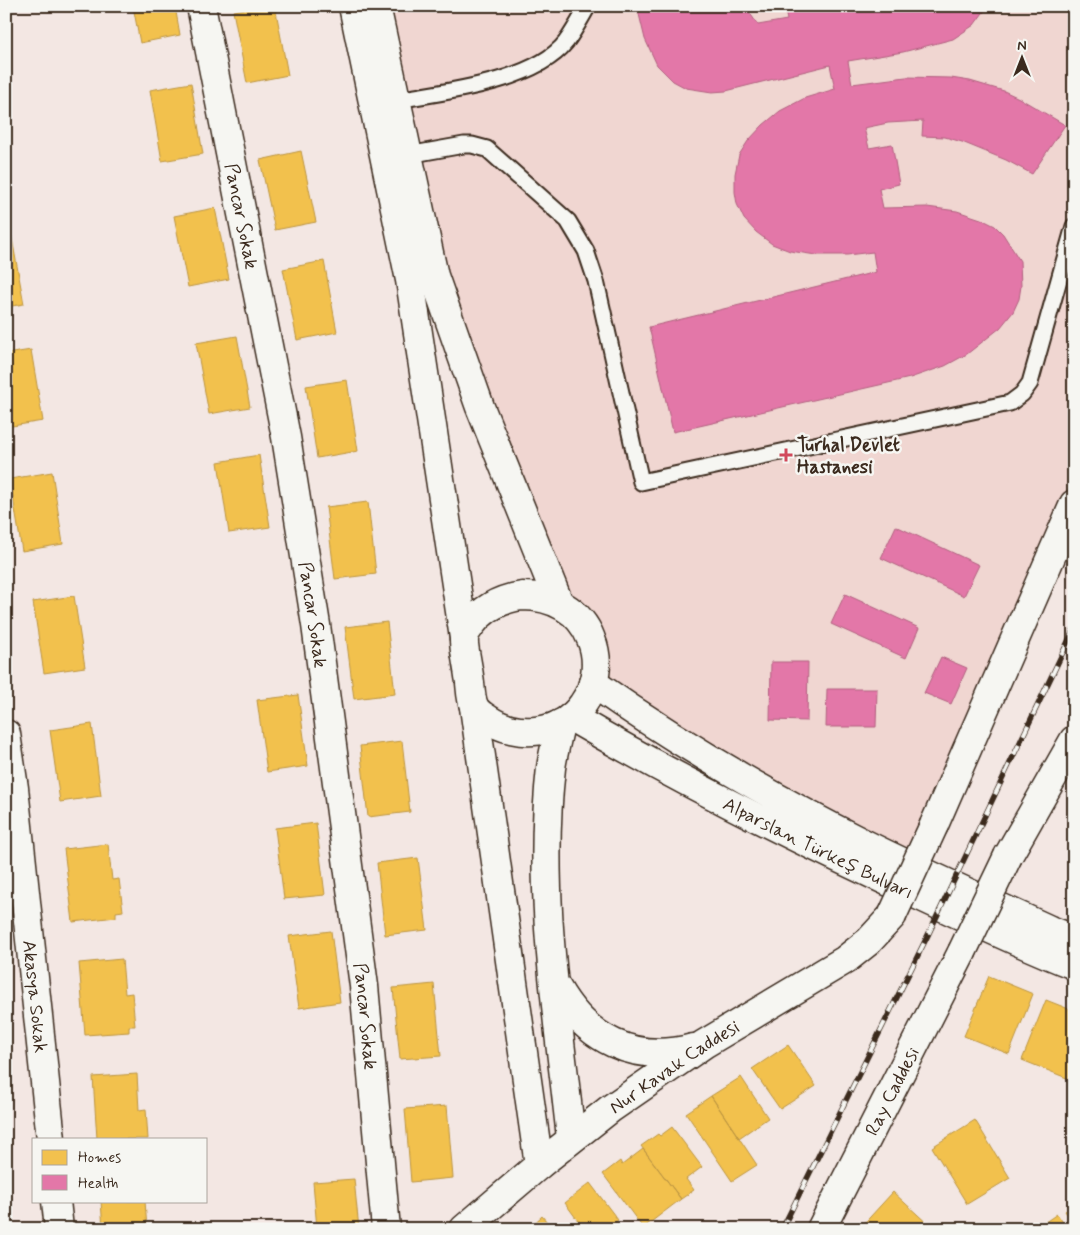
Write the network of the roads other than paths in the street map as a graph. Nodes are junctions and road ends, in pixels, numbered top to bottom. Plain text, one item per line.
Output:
1 (201, 6) edge
2 (353, 6) edge
3 (376, 6) edge
4 (588, 6) edge
5 (396, 100) junction
6 (408, 155) junction
7 (1074, 226) edge
8 (1074, 504) edge
9 (559, 603) junction
10 (464, 638) junction
11 (593, 683) junction
12 (474, 707) junction
13 (566, 720) junction
14 (6, 734) edge
15 (1074, 740) edge
16 (916, 868) junction
17 (1074, 940) edge
18 (1074, 966) edge
19 (555, 985) junction
20 (704, 1044) junction
21 (51, 1138) edge
22 (572, 1138) junction
23 (539, 1164) junction
24 (56, 1202) edge
25 (58, 1229) edge
26 (386, 1229) edge
27 (464, 1229) edge
28 (821, 1229) edge

1 - 26 street, Pancar Sokak
2 - 10 street
3 - 5 street
4 - 5 lane
5 - 6 street
6 - 7 lane
6 - 9 street
8 - 16 street, Nur Kavak Caddesi, bridge
9 - 10 street
9 - 11 street
10 - 12 street
11 - 13 street
11 - 16 street, Alparslan Türkeş Bulvarı
12 - 13 street
12 - 23 street
13 - 18 street, Alparslan Türkeş Bulvarı
13 - 19 street
14 - 21 street, Akasya Sokak
15 - 28 street, Ray Caddesi, bridge
16 - 17 street, Alparslan Türkeş Bulvarı
16 - 20 street, Nur Kavak Caddesi, bridge
19 - 20 street
19 - 22 street
20 - 22 street, Nur Kavak Caddesi
22 - 23 street, Nur Kavak Caddesi
23 - 27 street, Nur Kavak Caddesi
24 - 25 street

